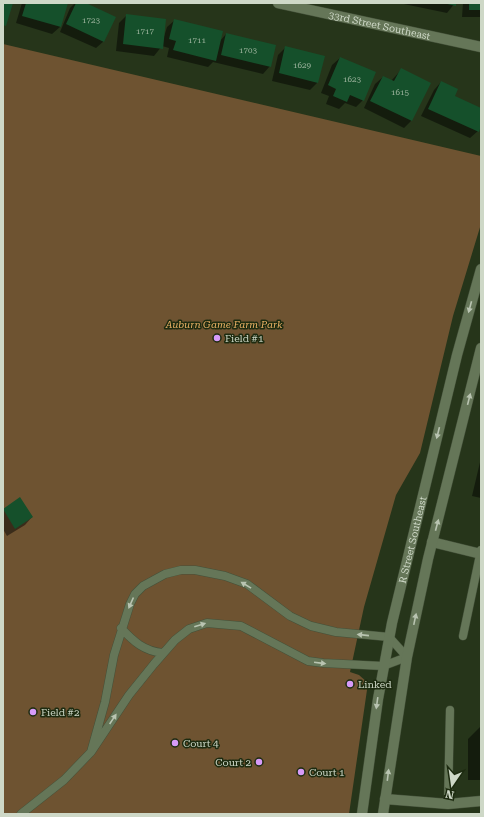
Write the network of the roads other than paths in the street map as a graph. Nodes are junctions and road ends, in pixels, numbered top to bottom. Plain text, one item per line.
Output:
1 (278, 3) edge
2 (299, 6) edge
3 (481, 47) edge
4 (481, 269) edge
5 (481, 348) edge
6 (432, 542) junction
7 (481, 553) edge
8 (121, 628) junction
9 (463, 636) dead end
10 (389, 637) junction
11 (163, 653) junction
12 (407, 657) junction
13 (383, 666) junction
14 (450, 710) dead end
15 (91, 752) junction
16 (385, 799) junction
17 (481, 801) edge
18 (448, 804) junction
19 (22, 814) edge
20 (362, 814) edge
21 (383, 814) edge

1 - 2 street, 33rd Street Southeast
2 - 3 street, 33rd Street Southeast
4 -> 10 street, R Street Southeast
6 -> 5 street, R Street Southeast
6 - 7 street
12 -> 6 street, R Street Southeast
7 - 9 lane
10 -> 8 lane
8 - 11 lane
8 - 15 lane
10 - 12 lane
10 - 13 street, R Street Southeast
11 -> 13 lane
15 -> 11 lane
12 - 13 lane
16 -> 12 street, R Street Southeast
13 -> 20 street, R Street Southeast
14 - 18 lane
15 - 19 lane
16 - 18 street
16 - 21 street, R Street Southeast
17 - 18 street

